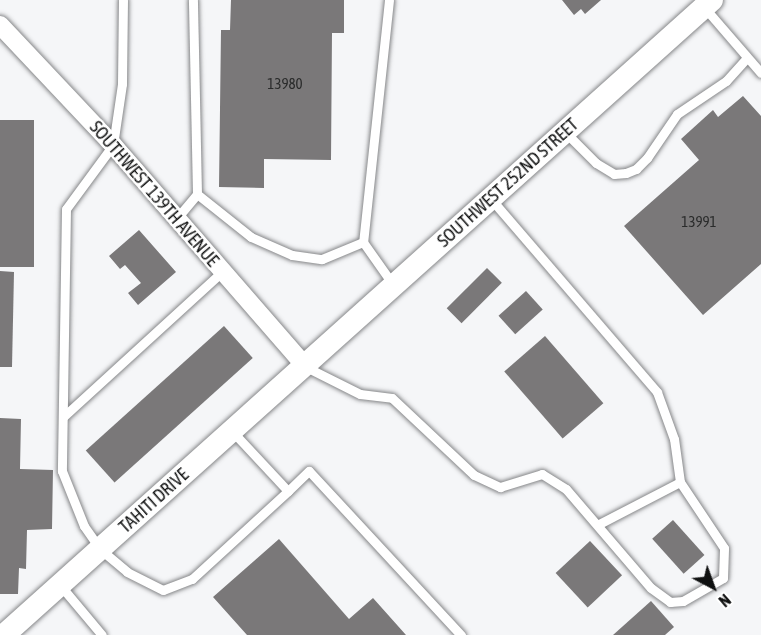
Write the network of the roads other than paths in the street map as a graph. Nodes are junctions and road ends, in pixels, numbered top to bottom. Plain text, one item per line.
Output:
1 (123, 0) edge
2 (193, 0) edge
3 (389, 0) edge
4 (708, 4) edge
5 (0, 25) edge
6 (747, 58) junction
7 (761, 73) edge
8 (565, 132) junction
9 (113, 145) junction
10 (197, 194) junction
11 (491, 199) junction
12 (177, 218) junction
13 (363, 242) junction
14 (223, 272) junction
15 (394, 286) junction
16 (305, 366) junction
17 (63, 417) junction
18 (232, 431) junction
19 (680, 482) junction
20 (288, 491) junction
21 (599, 524) junction
22 (100, 549) junction
23 (60, 585) junction
24 (4, 635) edge
25 (102, 635) edge
26 (461, 635) edge

1 - 9 lane
2 - 10 lane
3 - 13 lane
4 - 6 lane
4 - 8 street, SOUTHWEST 252ND STREET
5 - 9 street, SOUTHWEST 139TH AVENUE
6 - 7 lane
6 - 8 lane
8 - 11 street, SOUTHWEST 252ND STREET
9 - 12 street, SOUTHWEST 139TH AVENUE
9 - 17 lane
10 - 12 lane
10 - 13 lane
11 - 15 street, SOUTHWEST 252ND STREET
11 - 19 lane
12 - 14 street, SOUTHWEST 139TH AVENUE
13 - 15 lane
14 - 16 street, SOUTHWEST 139TH AVENUE
14 - 17 lane
15 - 16 street, SOUTHWEST 252ND STREET
16 - 18 street, TAHITI DRIVE
16 - 21 lane
17 - 22 lane
18 - 20 lane
18 - 22 street, TAHITI DRIVE
19 - 21 lane
19 - 21 lane
20 - 22 lane
20 - 26 lane
22 - 23 street, TAHITI DRIVE
23 - 24 street, TAHITI DRIVE
23 - 25 lane

